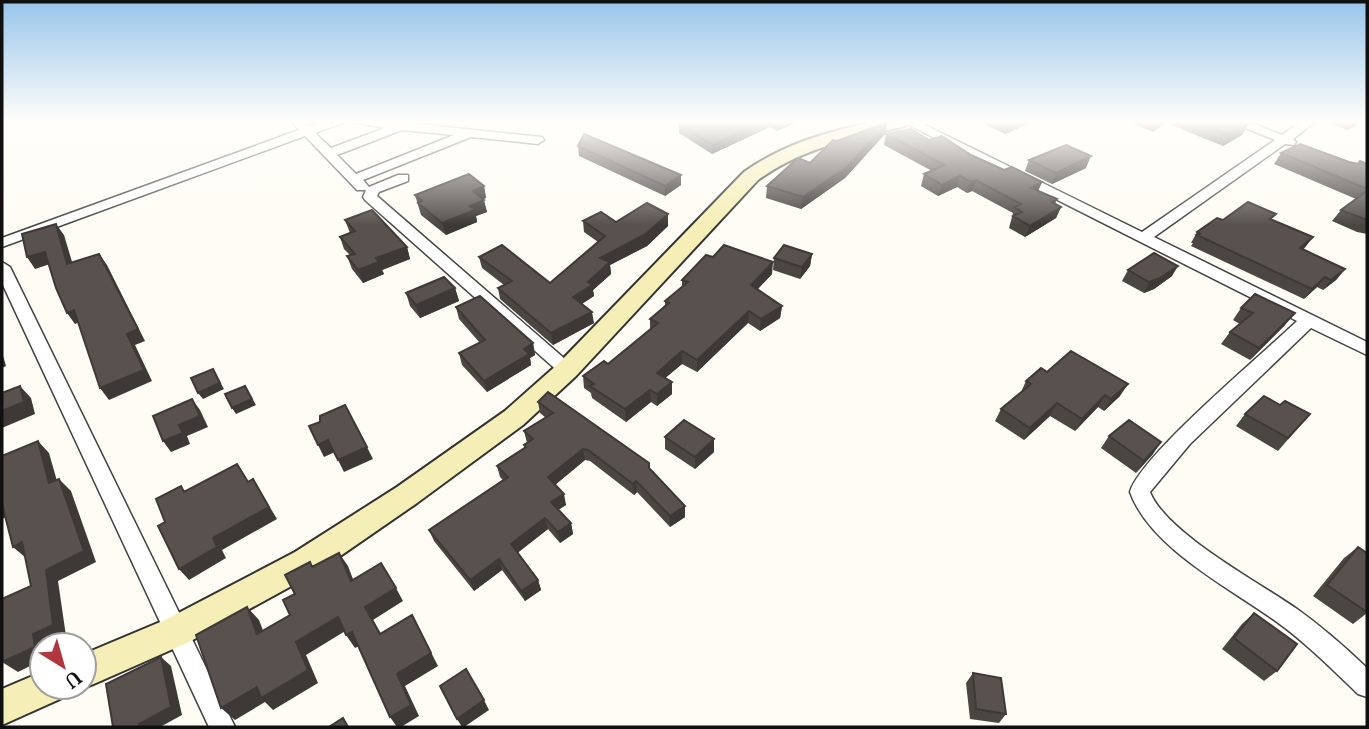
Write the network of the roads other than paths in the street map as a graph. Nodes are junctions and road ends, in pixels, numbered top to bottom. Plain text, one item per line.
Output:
1 (227, 156) edge
2 (330, 156) edge
3 (408, 156) edge
4 (778, 156) edge
5 (978, 156) edge
6 (1261, 156) edge
7 (403, 178) dead end
8 (354, 179) junction
9 (370, 194) junction
10 (1143, 238) junction
11 (2, 243) edge
12 (2, 267) edge
13 (1309, 320) junction
14 (1367, 349) edge
15 (567, 369) junction
16 (177, 631) junction
17 (98, 665) edge
18 (1367, 685) edge
19 (28, 696) edge
20 (2, 707) edge
21 (222, 727) edge

1 - 11 street
2 - 8 street
3 - 8 street
4 - 15 street
5 - 10 street
6 - 10 street
7 - 9 street
8 - 9 street
9 - 15 street
10 - 13 street
12 - 16 street
13 - 14 street
13 - 18 street
15 - 16 street
16 - 17 street
16 - 21 street
19 - 20 street

